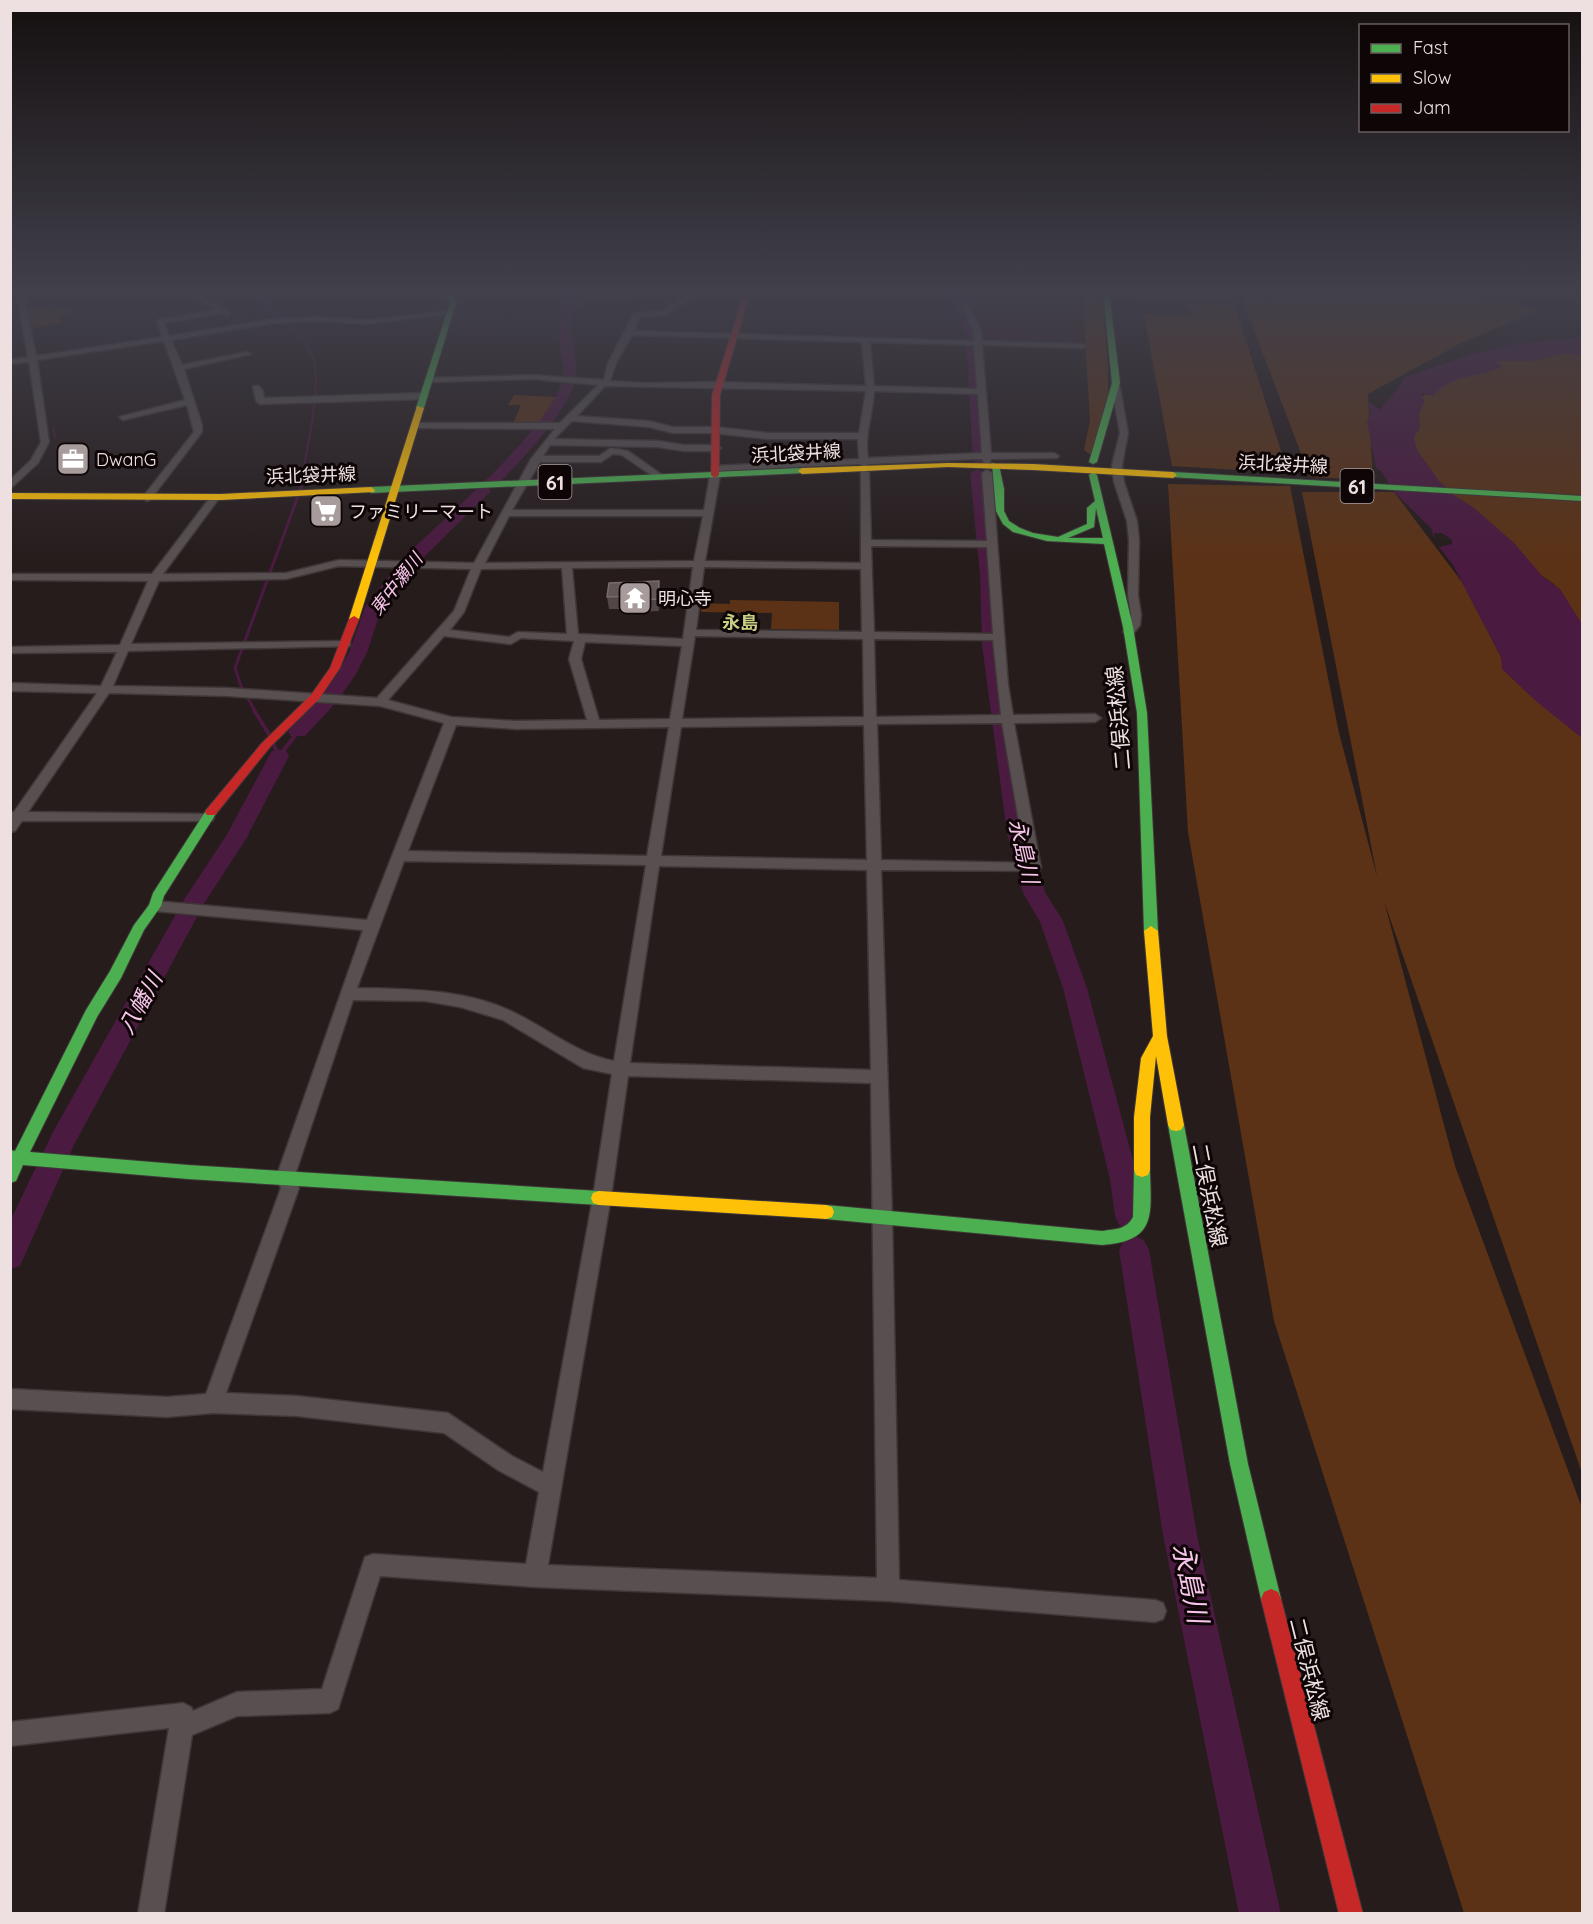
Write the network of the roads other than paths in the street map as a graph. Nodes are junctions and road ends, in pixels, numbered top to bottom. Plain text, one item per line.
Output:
1 (429, 380) edge
2 (36, 381) edge
3 (183, 381) edge
4 (581, 381) edge
5 (605, 381) edge
6 (720, 381) edge
7 (869, 381) edge
8 (977, 381) edge
9 (1115, 381) edge
10 (719, 384) junction
11 (870, 387) junction
12 (256, 388) dead end
13 (1116, 388) junction
14 (978, 391) junction
15 (424, 396) junction
16 (189, 402) junction
17 (123, 417) dead end
18 (566, 422) junction
19 (625, 423) junction
20 (417, 425) junction
21 (716, 431) junction
22 (862, 436) junction
23 (547, 442) junction
24 (616, 444) junction
25 (716, 448) junction
26 (1054, 456) dead end
27 (536, 459) junction
28 (988, 462) junction
29 (864, 466) junction
30 (1077, 470) junction
31 (716, 472) junction
32 (1125, 472) junction
33 (660, 477) junction
34 (521, 483) junction
35 (10, 486) edge
36 (1000, 488) junction
37 (394, 490) junction
38 (10, 496) edge
39 (215, 497) junction
40 (147, 498) junction
41 (1582, 499) edge
42 (1098, 503) junction
43 (506, 513) junction
44 (707, 513) junction
45 (1042, 539) junction
46 (1109, 541) junction
47 (865, 543) junction
48 (989, 544) junction
49 (372, 562) junction
50 (698, 564) junction
51 (478, 566) junction
52 (567, 566) junction
53 (866, 566) junction
54 (10, 578) edge
55 (155, 578) junction
56 (443, 632) junction
57 (1129, 632) junction
58 (868, 636) junction
59 (577, 637) junction
60 (999, 637) junction
61 (689, 638) junction
62 (346, 644) junction
63 (125, 646) junction
64 (10, 650) edge
65 (10, 687) edge
66 (106, 688) junction
67 (315, 697) junction
68 (380, 702) junction
69 (1095, 718) dead end
70 (1004, 720) junction
71 (451, 721) junction
72 (871, 722) junction
73 (594, 724) junction
74 (675, 724) junction
75 (15, 816) edge
76 (207, 818) junction
77 (10, 828) edge
78 (399, 856) junction
79 (654, 861) junction
80 (875, 865) junction
81 (155, 906) junction
82 (372, 926) junction
83 (347, 994) junction
84 (1160, 1036) junction
85 (621, 1069) junction
86 (880, 1077) junction
87 (15, 1157) edge
88 (10, 1176) edge
89 (285, 1178) junction
90 (602, 1197) junction
91 (883, 1216) junction
92 (10, 1399) edge
93 (213, 1403) junction
94 (549, 1486) junction
95 (535, 1576) junction
96 (888, 1590) junction
97 (1155, 1611) dead end
98 (183, 1727) junction
99 (10, 1734) edge
100 (151, 1914) edge
101 (1351, 1914) edge

1 - 15 main road
2 - 35 street
3 - 16 street
4 - 10 street
5 - 18 street
6 - 10 main road
7 - 11 street
8 - 14 street
9 - 13 main road, 二俣浜松線
10 - 11 street
10 - 21 main road
11 - 14 street
11 - 22 street
12 - 15 street
13 - 32 street
13 - 42 main road, 二俣浜松線
14 - 28 street
15 - 20 main road
16 - 17 street
16 - 40 street
18 - 19 street
18 - 20 street
18 - 23 street
19 - 21 street
19 - 24 street
20 - 37 main road
21 - 22 street
21 - 25 main road
22 - 29 street
23 - 24 street
23 - 27 street
24 - 25 street
25 - 31 main road
26 - 28 street
27 - 33 street
27 - 34 street
28 - 29 street
28 - 30 main road, 浜北袋井線 / 61
28 - 31 main road, 浜北袋井線 / 61
28 - 36 main road
28 - 48 street
29 - 31 street
29 - 47 street
30 - 32 main road, 浜北袋井線 / 61
30 - 36 main road
31 - 33 main road, 浜北袋井線 / 61
31 - 44 street
32 - 41 main road, 浜北袋井線 / 61
32 - 57 street
33 - 34 main road, 浜北袋井線 / 61
34 - 37 main road, 浜北袋井線 / 61
34 - 43 street
36 - 45 main road
37 - 39 main road, 浜北袋井線 / 61
37 - 49 main road
38 - 40 main road, 浜北袋井線 / 61
39 - 40 main road, 浜北袋井線 / 61
39 - 55 street
42 - 45 main road
42 - 46 main road, 二俣浜松線
43 - 44 street
43 - 51 street
44 - 50 street
45 - 46 main road
46 - 57 main road, 二俣浜松線
47 - 48 street
47 - 53 street
48 - 60 street
49 - 51 street
49 - 55 street
49 - 62 main road
50 - 52 street
50 - 53 street
50 - 61 street
51 - 52 street
51 - 56 street
52 - 59 street
53 - 58 street
54 - 55 street
55 - 63 street
56 - 59 street
56 - 68 street
57 - 84 main road, 二俣浜松線
58 - 60 street
58 - 61 street
58 - 72 street
59 - 61 street
59 - 73 street
60 - 70 street
61 - 74 street
62 - 63 street
62 - 67 main road
63 - 64 street
63 - 66 street
65 - 66 street
66 - 67 street
66 - 75 street
67 - 68 street
67 - 76 main road
68 - 71 street
69 - 70 street
70 - 72 street
70 - 80 street
71 - 73 street
71 - 78 street
72 - 74 street
72 - 80 street
73 - 74 street
74 - 79 street
75 - 76 street
75 - 77 street
76 - 81 main road
78 - 79 street
78 - 82 street
79 - 80 street
79 - 85 street
80 - 86 street
81 - 82 street
81 - 87 main road
82 - 83 street
83 - 85 street
83 - 89 street
84 - 91 main road
84 - 101 main road, 二俣浜松線
85 - 86 street
85 - 90 street
86 - 91 street
87 - 88 main road
87 - 89 main road
89 - 90 main road
89 - 93 street
90 - 91 main road
90 - 94 street
91 - 96 street
92 - 93 street
93 - 94 street
94 - 95 street
95 - 96 street
95 - 98 street
96 - 97 street
98 - 99 street
98 - 100 street

